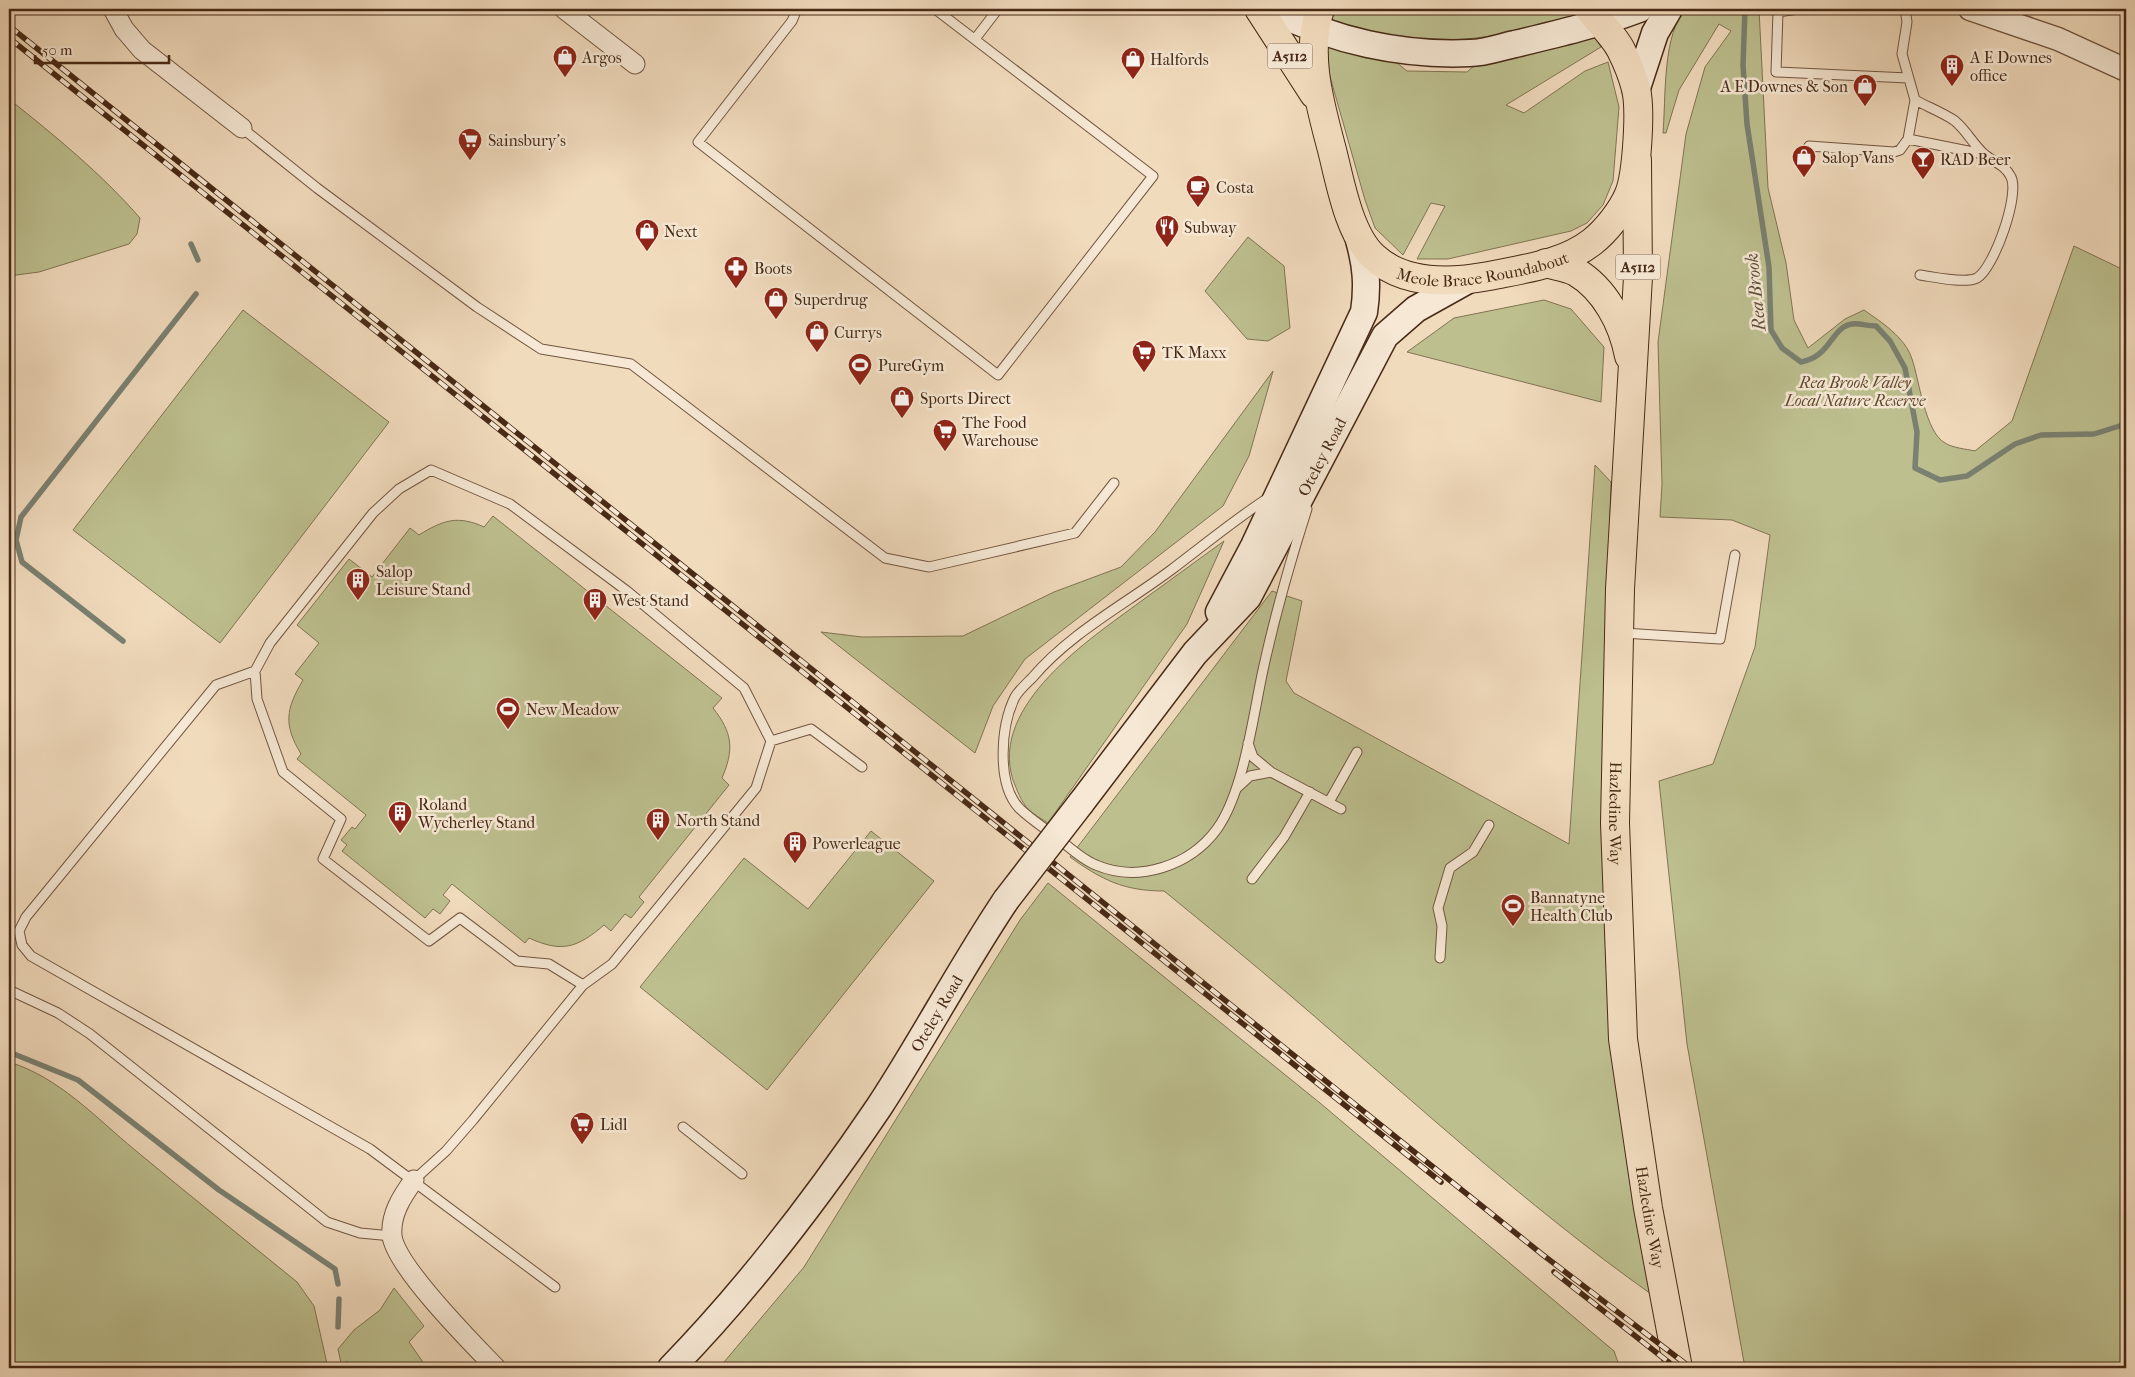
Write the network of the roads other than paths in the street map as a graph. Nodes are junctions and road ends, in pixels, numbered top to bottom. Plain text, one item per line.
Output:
1 (113, 9) edge
2 (564, 9) edge
3 (797, 9) edge
4 (935, 9) edge
5 (998, 9) edge
6 (1259, 9) edge
7 (1272, 9) edge
8 (1639, 9) edge
9 (1669, 9) edge
10 (1798, 9) edge
11 (1905, 9) edge
12 (1970, 9) edge
13 (1594, 16) edge
14 (1316, 19) edge
15 (974, 39) junction
16 (635, 64) dead end
17 (2126, 70) edge
18 (1908, 78) junction
19 (1636, 90) junction
20 (1915, 100) junction
21 (1320, 103) junction
22 (242, 128) joint
23 (1908, 139) junction
24 (1809, 146) dead end
25 (1984, 154) junction
26 (1637, 160) junction
27 (1359, 240) junction
28 (1546, 263) junction
29 (1920, 275) dead end
30 (1468, 280) junction
31 (1632, 375) junction
32 (1325, 449) junction
33 (1114, 483) dead end
34 (1278, 491) junction
35 (1735, 555) dead end
36 (1619, 633) junction
37 (1195, 653) junction
38 (255, 671) junction
39 (771, 740) junction
40 (1248, 741) junction
41 (1357, 752) dead end
42 (862, 767) dead end
43 (1271, 772) junction
44 (1234, 790) junction
45 (1310, 792) junction
46 (1329, 802) junction
47 (1341, 808) dead end
48 (1488, 825) dead end
49 (1252, 879) dead end
50 (1440, 958) dead end
51 (583, 985) junction
52 (9, 990) edge
53 (683, 1127) dead end
54 (742, 1174) dead end
55 (414, 1180) junction
56 (392, 1236) junction
57 (555, 1287) dead end
58 (496, 1368) edge
59 (671, 1368) edge
60 (1678, 1368) edge

1 - 22 street
2 - 16 street
3 - 15 lane
4 - 15 lane
5 - 15 lane
6 - 21 main road, A5112
7 - 14 main road
8 - 13 main road
9 - 19 main road
10 - 18 lane
11 - 18 lane
12 - 17 street
13 - 14 main road
13 - 19 main road, Meole Brace Roundabout
14 - 21 main road, Meole Brace Roundabout
18 - 20 lane
19 - 26 main road, Meole Brace Roundabout
20 - 23 lane
20 - 25 lane
21 - 27 main road, Meole Brace Roundabout
22 - 33 lane
23 - 24 lane
23 - 25 lane
25 - 29 lane
26 - 28 main road, Meole Brace Roundabout
26 - 31 main road, Hazledine Way / A5112
27 - 30 main road, Meole Brace Roundabout
27 - 34 main road, Oteley Road
28 - 30 main road, Meole Brace Roundabout
28 - 31 main road, Hazledine Way / A5112
30 - 32 main road, Oteley Road
31 - 36 main road, Hazledine Way / A5112
32 - 37 main road, Oteley Road
32 - 40 lane
34 - 37 main road, Oteley Road
34 - 44 lane
35 - 36 lane
36 - 60 main road, Hazledine Way / A5112
37 - 59 main road, Oteley Road, bridge
38 - 39 lane
38 - 51 lane
38 - 55 lane
39 - 42 lane
39 - 51 lane
40 - 43 lane
40 - 44 lane
41 - 46 lane
43 - 44 lane
43 - 45 lane
45 - 46 lane
45 - 49 lane
46 - 47 lane
48 - 50 lane
51 - 55 lane
52 - 56 lane
53 - 54 lane
55 - 56 street
55 - 57 lane
56 - 58 street

